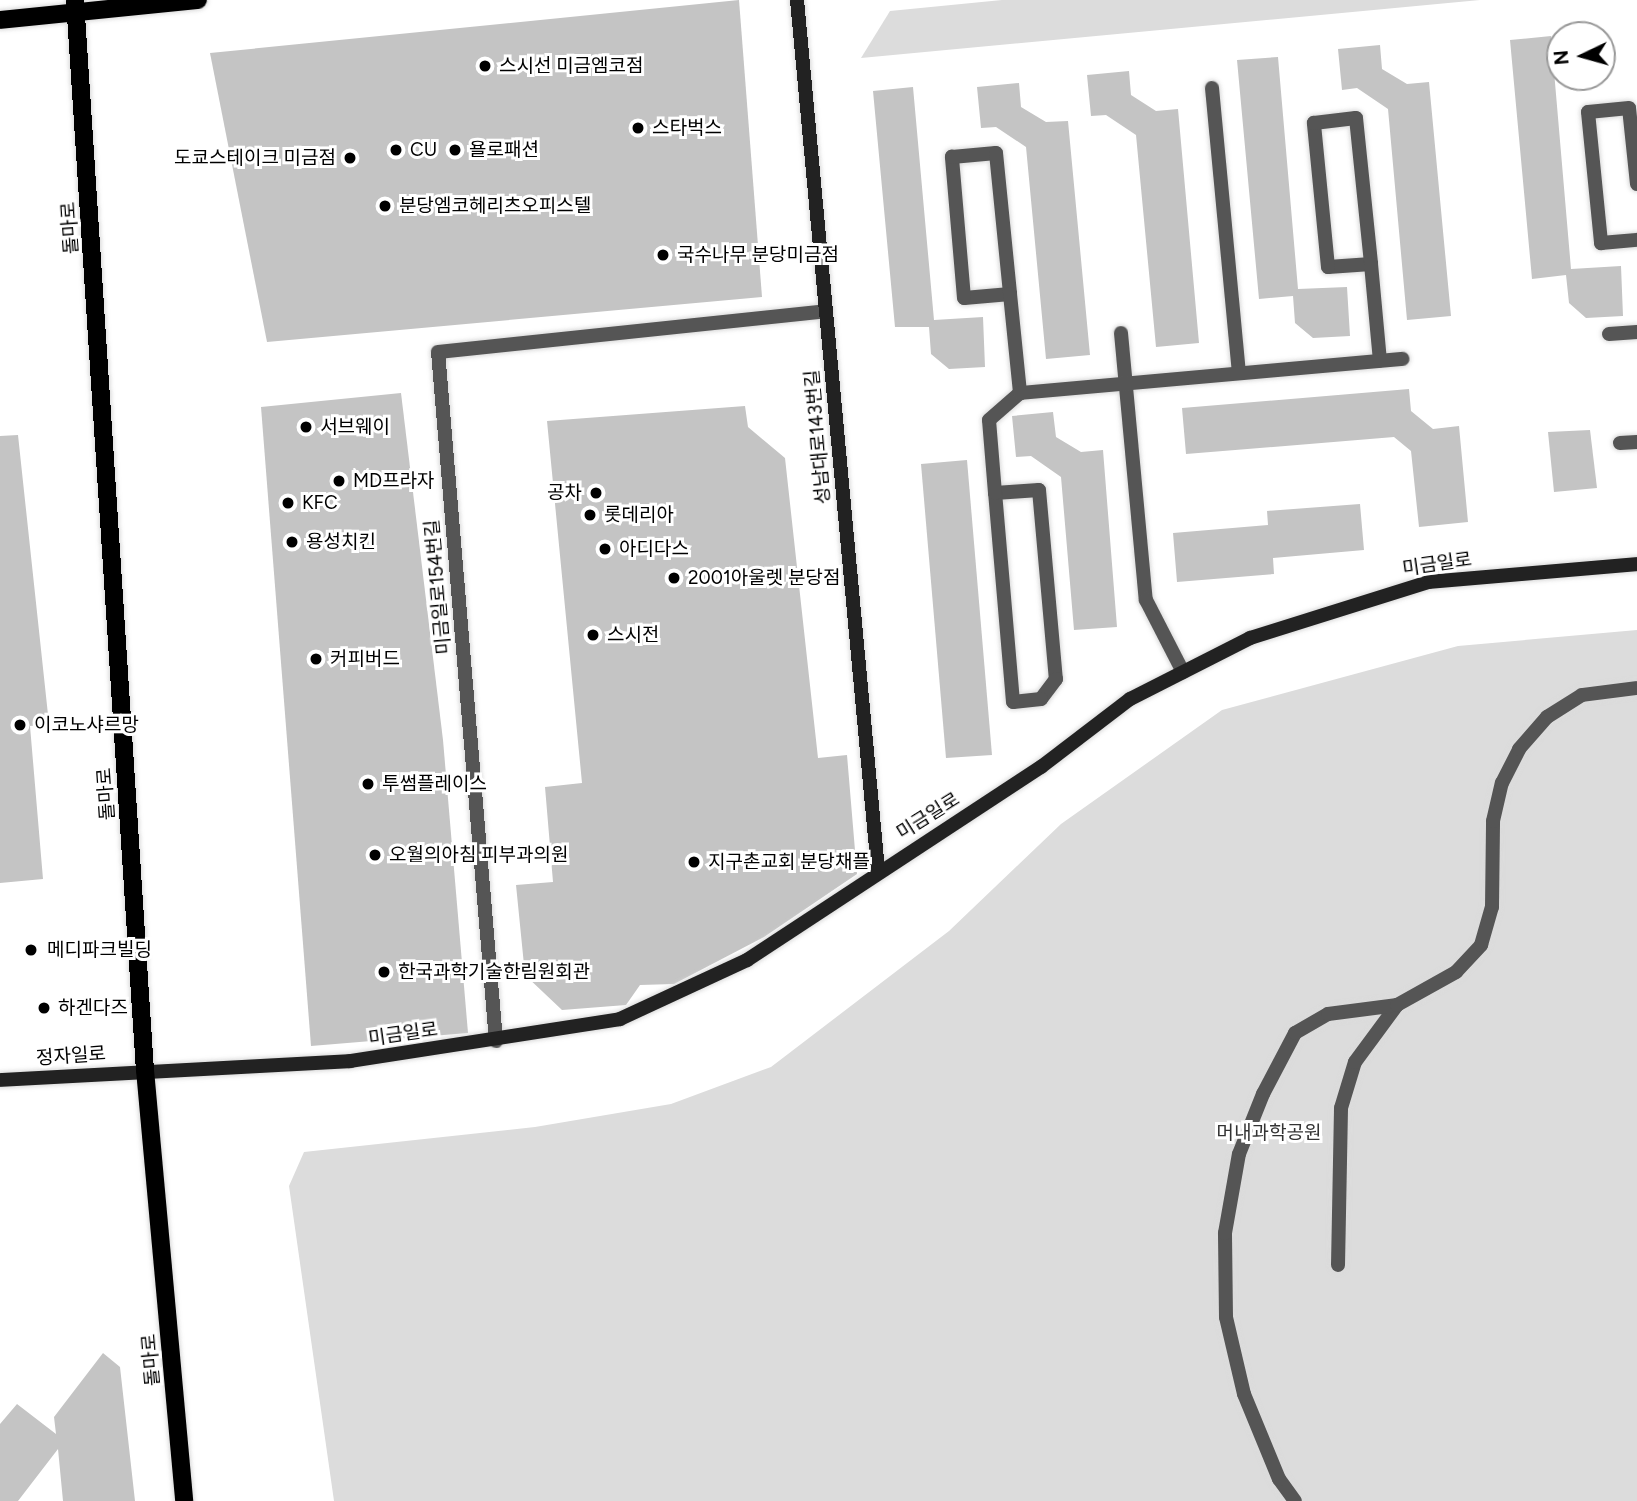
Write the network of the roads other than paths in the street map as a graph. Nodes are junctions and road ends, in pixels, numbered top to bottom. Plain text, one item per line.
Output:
1 (198, 0) edge
2 (797, 0) edge
3 (76, 6) edge
4 (0, 20) edge
5 (1212, 88) dead end
6 (1637, 184) edge
7 (1637, 240) edge
8 (1371, 264) junction
9 (1010, 294) junction
10 (826, 311) junction
11 (1637, 332) edge
12 (1121, 333) dead end
13 (1609, 334) dead end
14 (1402, 359) dead end
15 (1380, 361) junction
16 (1239, 373) junction
17 (1125, 383) junction
18 (1020, 393) junction
19 (1637, 442) edge
20 (1620, 443) dead end
21 (995, 493) junction
22 (1637, 564) edge
23 (1183, 672) junction
24 (1637, 688) edge
25 (878, 870) junction
26 (1397, 1005) junction
27 (496, 1041) junction
28 (145, 1070) junction
29 (0, 1080) edge
30 (1338, 1265) dead end
31 (184, 1501) edge
32 (1295, 1501) edge

1 - 3 main road
2 - 10 street, 성남대로143번길
3 - 4 main road
3 - 28 main road, 돌마로
5 - 16 street
6 - 7 street
8 - 8 street
8 - 15 street
9 - 9 street
9 - 18 street
10 - 25 street, 성남대로143번길
10 - 27 street, 미금일로154번길
11 - 13 street
12 - 17 street
14 - 15 street
15 - 16 street
16 - 17 street
17 - 18 street
17 - 23 street
18 - 21 street
19 - 20 street
21 - 21 street
22 - 23 street, 미금일로
23 - 25 street, 미금일로
24 - 26 street
25 - 27 street, 미금일로
26 - 30 street
26 - 32 street
27 - 28 street, 미금일로
28 - 29 street, 정자일로
28 - 31 main road, 돌마로

